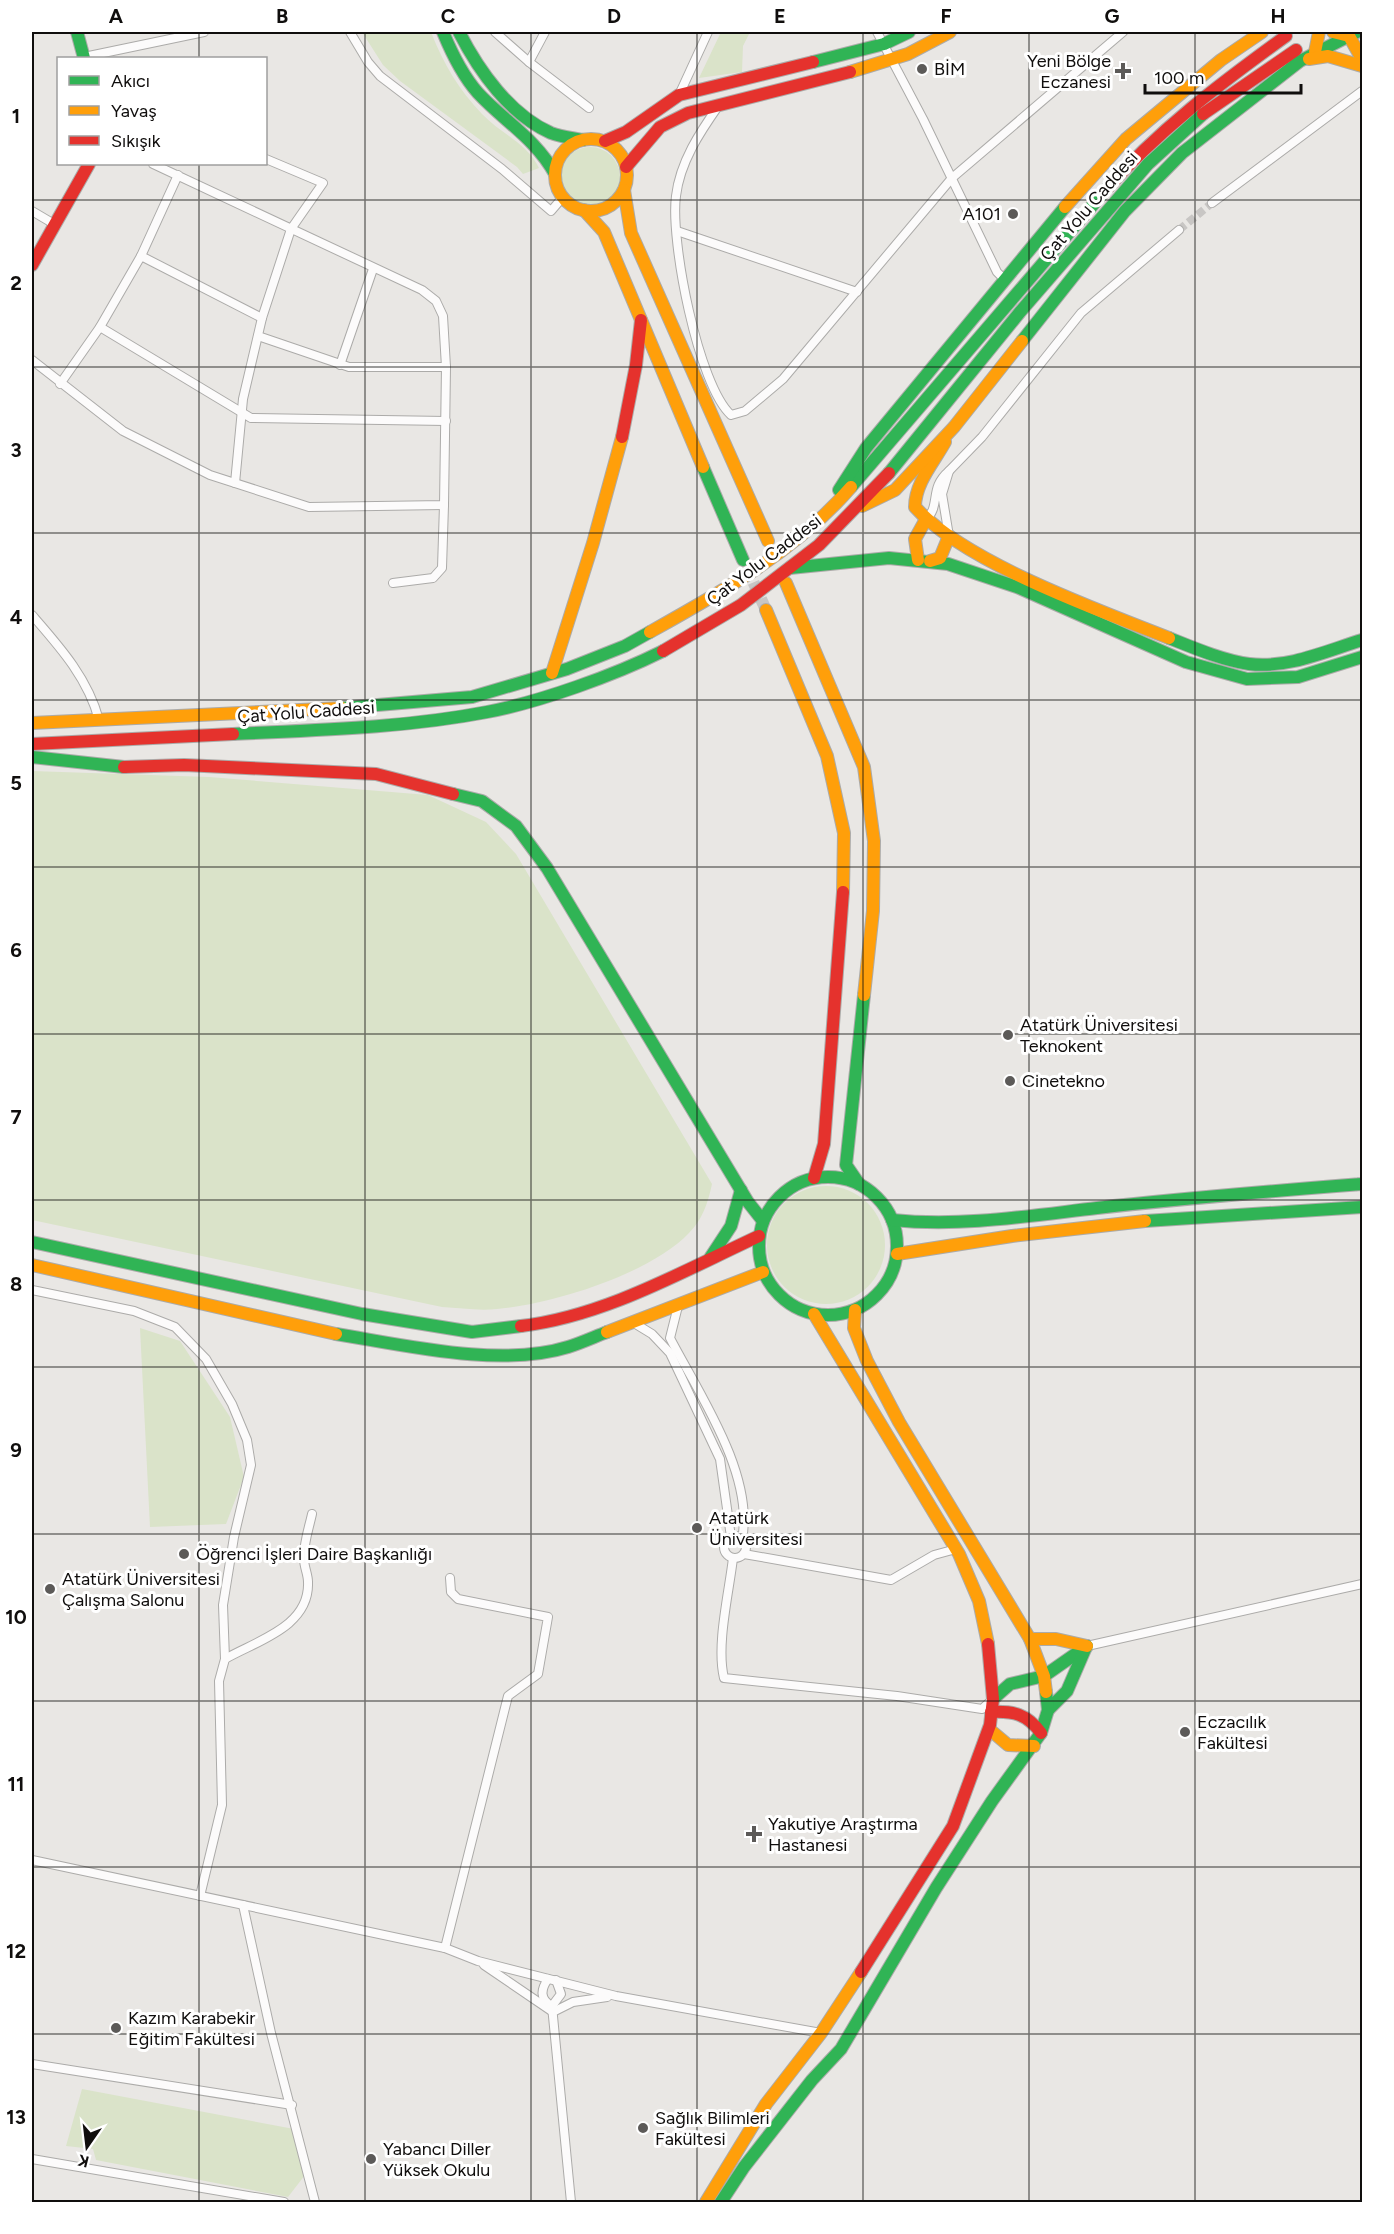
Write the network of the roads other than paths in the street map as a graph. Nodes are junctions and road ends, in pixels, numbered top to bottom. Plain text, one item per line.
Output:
1 (77, 32) edge
2 (204, 32) edge
3 (350, 32) edge
4 (443, 32) edge
5 (459, 32) edge
6 (495, 32) edge
7 (545, 32) edge
8 (708, 32) edge
9 (876, 32) edge
10 (909, 32) edge
11 (950, 32) edge
12 (1123, 32) edge
13 (1262, 32) edge
14 (1319, 32) edge
15 (1333, 32) edge
16 (1353, 34) edge
17 (1286, 36) dead end
18 (884, 44) junction
19 (1316, 52) junction
20 (1298, 55) junction
21 (84, 57) edge
22 (89, 57) edge
23 (1362, 59) edge
24 (891, 60) junction
25 (529, 62) junction
26 (1362, 66) edge
27 (1362, 91) edge
28 (679, 95) junction
29 (719, 105) junction
30 (589, 108) dead end
31 (583, 140) junction
32 (605, 141) junction
33 (267, 159) edge
34 (88, 165) edge
35 (155, 165) edge
36 (626, 167) junction
37 (555, 174) junction
38 (178, 175) junction
39 (952, 178) junction
40 (624, 190) junction
41 (563, 198) junction
42 (1212, 203) tunnel mouth
43 (584, 210) junction
44 (32, 211) edge
45 (54, 224) junction
46 (291, 229) junction
47 (1179, 230) tunnel mouth
48 (677, 231) junction
49 (141, 256) junction
50 (32, 265) edge
51 (373, 269) junction
52 (1004, 279) junction
53 (857, 292) junction
54 (642, 316) junction
55 (262, 318) junction
56 (100, 327) junction
57 (258, 336) junction
58 (32, 360) edge
59 (340, 365) junction
60 (446, 368) junction
61 (60, 384) junction
62 (241, 413) junction
63 (446, 421) junction
64 (954, 427) junction
65 (949, 471) junction
66 (235, 483) junction
67 (444, 505) junction
68 (854, 510) junction
69 (925, 521) junction
70 (817, 522) junction
71 (949, 536) junction
72 (768, 541) dead end
73 (743, 560) tunnel mouth
74 (924, 561) junction
75 (789, 568) junction
76 (393, 583) dead end
77 (786, 583) dead end
78 (766, 610) tunnel mouth
79 (32, 615) edge
80 (1362, 640) edge
81 (1362, 657) edge
82 (552, 673) junction
83 (99, 720) junction
84 (32, 723) edge
85 (32, 744) edge
86 (32, 758) edge
87 (814, 1178) junction
88 (860, 1184) junction
89 (1362, 1184) edge
90 (741, 1190) junction
91 (1362, 1207) edge
92 (892, 1220) junction
93 (763, 1221) junction
94 (759, 1236) junction
95 (32, 1242) edge
96 (897, 1254) junction
97 (710, 1258) junction
98 (32, 1265) edge
99 (763, 1272) junction
100 (32, 1290) edge
101 (678, 1306) junction
102 (855, 1310) junction
103 (814, 1314) junction
104 (634, 1323) junction
105 (312, 1514) dead end
106 (730, 1537) junction
107 (742, 1539) junction
108 (956, 1549) junction
109 (744, 1554) junction
110 (734, 1558) junction
111 (450, 1578) dead end
112 (1362, 1584) edge
113 (1030, 1639) junction
114 (1087, 1646) junction
115 (225, 1659) junction
116 (1044, 1676) junction
117 (989, 1707) junction
118 (1048, 1710) junction
119 (989, 1729) junction
120 (1041, 1733) junction
121 (1034, 1746) junction
122 (32, 1860) edge
123 (201, 1896) junction
124 (243, 1905) junction
125 (445, 1948) junction
126 (478, 1961) junction
127 (552, 1979) junction
128 (616, 1996) junction
129 (552, 2009) junction
130 (821, 2033) junction
131 (32, 2064) edge
132 (292, 2104) junction
133 (32, 2160) edge
134 (284, 2202) edge
135 (315, 2202) edge
136 (571, 2202) edge
137 (706, 2202) edge
138 (721, 2202) edge

1 - 21 main road
2 - 22 street
3 - 41 street
4 - 37 main road
5 - 31 main road
6 - 25 street
7 - 25 street
8 - 28 street
9 - 18 street
10 - 18 main road
11 - 24 main road
12 - 39 street
13 - 52 main road
14 - 19 main road
15 - 16 main road
16 - 19 main road
16 - 23 main road
17 - 70 main road, Çat Yolu Caddesi
18 - 24 street
18 - 28 main road
19 - 20 main road
20 - 26 main road
20 - 64 main road
20 - 68 main road, Çat Yolu Caddesi
24 - 29 main road
24 - 39 street
25 - 30 street
27 - 42 street
28 - 32 main road
29 - 36 main road
29 - 48 street
31 - 32 main road
31 - 37 main road
32 - 36 main road
33 - 46 street
34 - 45 main road
35 - 38 street
36 - 40 main road
37 - 41 main road
38 - 46 street
38 - 49 street
39 - 52 street
39 - 53 street
40 - 43 main road
40 - 72 main road
41 - 43 main road
43 - 54 main road
44 - 45 street
45 - 50 main road
46 - 51 street
46 - 55 street
47 - 65 street
48 - 53 street
48 - 53 street
49 - 55 street
49 - 56 street
51 - 59 street
51 - 60 street
52 - 70 main road
54 - 73 main road
54 - 82 main road
55 - 57 street
56 - 61 street
56 - 62 street
57 - 59 street
57 - 62 street
58 - 61 street
59 - 60 street
60 - 63 street
61 - 66 street
62 - 63 street
62 - 66 street
63 - 67 street
64 - 68 main road
64 - 69 main road
65 - 69 street
65 - 71 street
66 - 67 street
67 - 76 street
68 - 75 main road, Çat Yolu Caddesi
69 - 71 main road
69 - 74 main road
70 - 82 main road, Çat Yolu Caddesi
71 - 74 main road
71 - 80 main road
74 - 75 main road
74 - 81 main road
75 - 85 main road, Çat Yolu Caddesi
77 - 88 main road
78 - 87 main road
79 - 83 street
82 - 83 main road, Çat Yolu Caddesi
83 - 84 main road, Çat Yolu Caddesi
86 - 90 main road
87 - 88 main road
87 - 93 main road
88 - 92 main road
89 - 92 main road
90 - 93 main road
90 - 97 main road
91 - 96 main road
92 - 96 main road
93 - 94 main road
94 - 97 main road
94 - 99 main road
95 - 97 main road
96 - 102 main road
98 - 104 main road
99 - 101 main road
99 - 103 main road
100 - 115 street
101 - 104 main road
101 - 107 street
102 - 103 main road
102 - 113 main road
103 - 108 main road
104 - 106 street
105 - 115 street
106 - 107 street
106 - 110 street
107 - 109 street
108 - 109 street
108 - 117 main road
109 - 110 street
110 - 117 street
111 - 125 street
112 - 114 street
113 - 114 main road
113 - 116 main road
114 - 116 main road
114 - 118 main road
115 - 123 street
116 - 117 main road
116 - 118 main road
117 - 119 main road
117 - 120 main road
118 - 120 main road
119 - 121 main road
119 - 130 main road
120 - 121 main road
121 - 138 main road
122 - 123 street
123 - 124 street
124 - 125 street
124 - 132 street
125 - 126 street
126 - 127 street
126 - 129 street
127 - 128 street
127 - 129 street
127 - 129 street
128 - 129 street
128 - 130 street
129 - 136 street
130 - 137 main road
131 - 132 street
132 - 135 street
133 - 134 street

